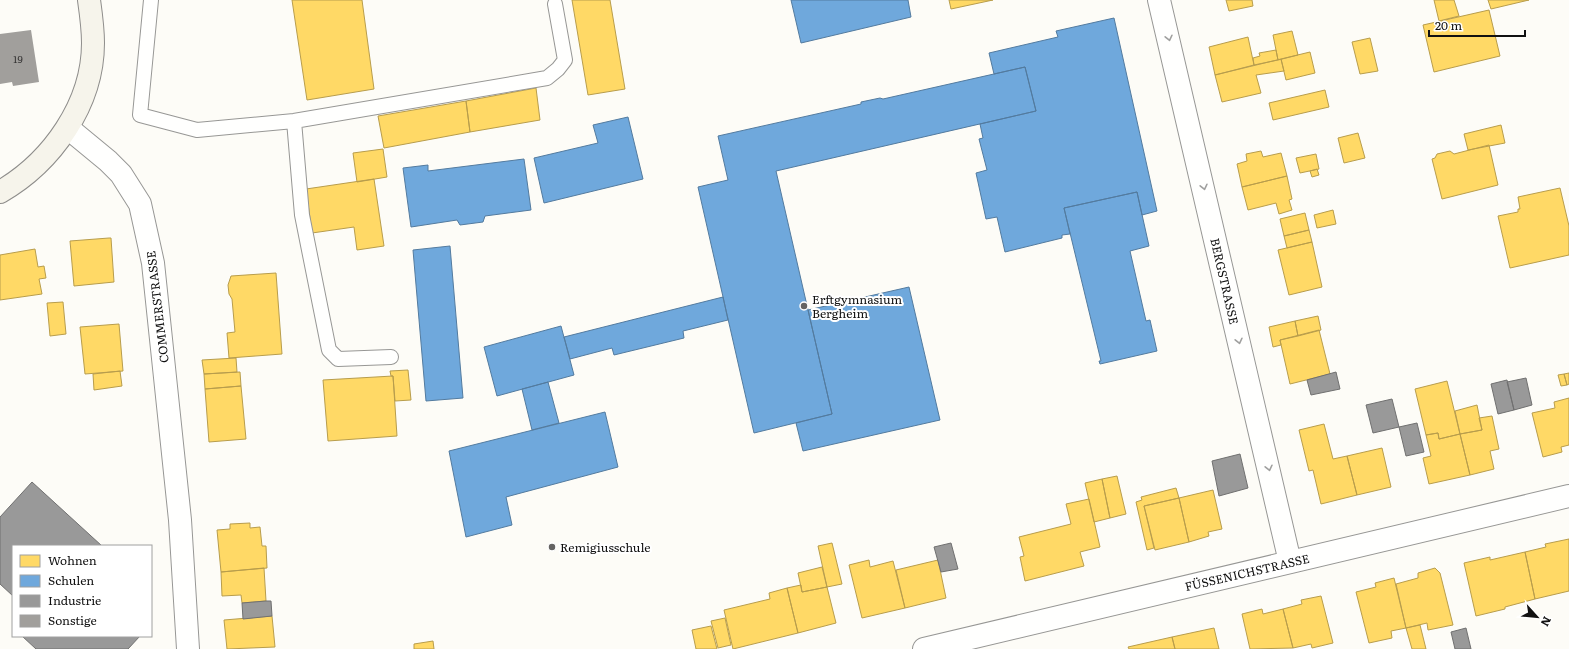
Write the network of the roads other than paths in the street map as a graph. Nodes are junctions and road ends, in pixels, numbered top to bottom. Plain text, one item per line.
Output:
1 (90, 0) edge
2 (150, 0) edge
3 (1159, 0) edge
4 (555, 4) dead end
5 (294, 121) junction
6 (68, 128) junction
7 (0, 192) edge
8 (391, 357) dead end
9 (1569, 496) edge
10 (1290, 562) junction
11 (931, 648) edge
12 (188, 649) edge

1 - 6 main road
2 - 5 lane
3 -> 10 street, BERGSTRASSE
4 - 5 lane
5 - 8 lane
6 - 7 main road
6 - 12 street, COMMERSTRASSE
9 - 10 street, FÜSSENICHSTRASSE
10 - 11 street, FÜSSENICHSTRASSE

